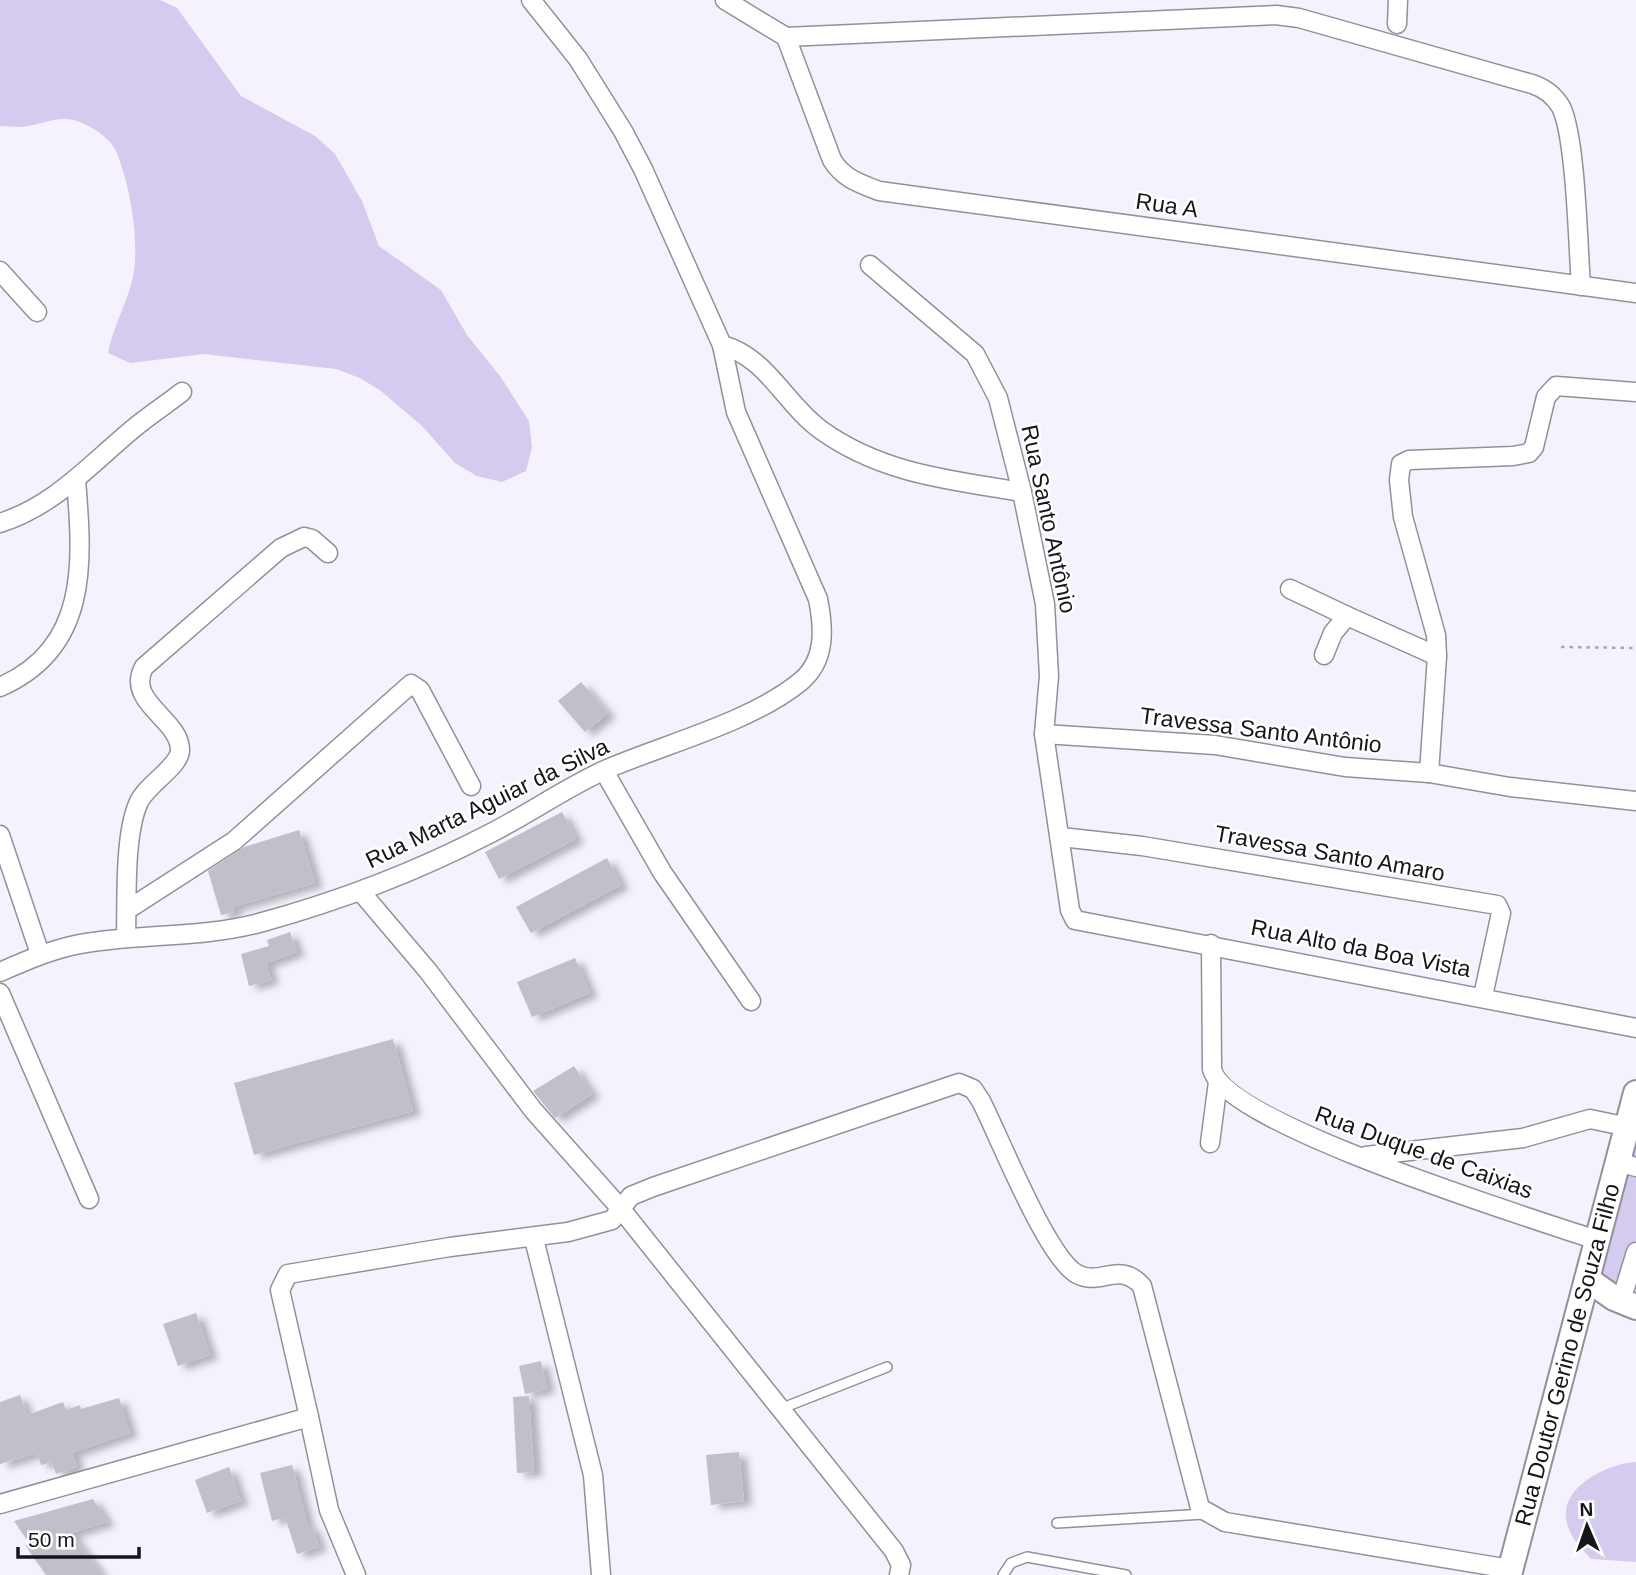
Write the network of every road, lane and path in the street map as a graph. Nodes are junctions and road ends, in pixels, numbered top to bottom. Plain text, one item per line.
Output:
1 (531, 0) edge
2 (725, 0) edge
3 (1398, 0) edge
4 (1397, 24) dead end
5 (786, 37) junction
6 (870, 265) dead end
7 (0, 271) edge
8 (1581, 286) junction
9 (1636, 293) edge
10 (37, 312) dead end
11 (722, 345) junction
12 (182, 392) dead end
13 (1636, 392) edge
14 (76, 480) junction
15 (1023, 492) junction
16 (0, 523) edge
17 (328, 553) dead end
18 (1290, 589) dead end
19 (1347, 616) junction
20 (1561, 647) dead end
21 (1636, 648) edge
22 (1324, 655) dead end
23 (1437, 656) junction
24 (0, 687) edge
25 (1044, 734) junction
26 (604, 771) junction
27 (1429, 773) junction
28 (471, 786) dead end
29 (1636, 801) edge
30 (0, 835) edge
31 (1061, 837) junction
32 (361, 892) junction
33 (127, 910) junction
34 (1075, 920) joint
35 (126, 938) junction
36 (1211, 944) junction
37 (40, 954) junction
38 (0, 972) edge
39 (0, 993) edge
40 (1483, 996) junction
41 (751, 1001) dead end
42 (1636, 1028) edge
43 (1215, 1076) junction
44 (1636, 1093) edge
45 (1628, 1127) junction
46 (1210, 1143) dead end
47 (1359, 1157) junction
48 (1627, 1165) edge
49 (89, 1199) dead end
50 (621, 1209) junction
51 (534, 1238) junction
52 (1596, 1240) junction
53 (1636, 1252) edge
54 (1587, 1279) junction
55 (1625, 1298) edge
56 (1579, 1309) junction
57 (887, 1367) dead end
58 (780, 1409) junction
59 (309, 1416) junction
60 (0, 1504) edge
61 (1206, 1514) junction
62 (1057, 1523) dead end
63 (1509, 1572) edge
64 (356, 1575) edge
65 (601, 1575) edge
66 (899, 1575) edge
67 (1003, 1575) edge
68 (1126, 1575) edge

1 - 11 street
2 - 5 street
3 - 4 street
5 - 8 street, Rua A
5 - 8 street
6 - 15 street, Rua Santo Antônio
7 - 10 street
8 - 9 street, Rua A
11 - 15 street
11 - 26 street, Rua Marta Aguiar da Silva
12 - 14 street
13 - 23 street
14 - 16 street
14 - 24 street
15 - 25 street, Rua Santo Antônio
17 - 33 street
18 - 19 street
19 - 22 street
19 - 23 street
20 - 21 path
23 - 27 street
25 - 27 street, Travessa Santo Antônio
25 - 31 street, Rua Santo Antônio
26 - 32 street, Rua Marta Aguiar da Silva
26 - 41 street
27 - 29 street, Travessa Santo Antônio
28 - 33 street
30 - 37 street
31 - 34 street, Rua Santo Antônio
31 - 40 street, Travessa Santo Amaro
32 - 35 street, Rua Marta Aguiar da Silva
32 - 50 street
33 - 35 street
34 - 36 street, Rua Alto da Boa Vista
35 - 37 street, Rua Marta Aguiar da Silva
36 - 40 street, Rua Alto da Boa Vista
36 - 43 street
37 - 38 street, Rua Marta Aguiar da Silva
39 - 49 street
40 - 42 street, Rua Alto da Boa Vista
43 - 46 street
43 - 47 street, Rua Duque de Caixias
44 - 45 main road, Rua Doutor Gerino de Souza Filho
45 - 47 street
45 - 48 main road, Rua Doutor Gerino de Souza Filho
47 - 52 street, Rua Duque de Caixias
48 - 52 main road, Rua Doutor Gerino de Souza Filho
50 - 51 street
50 - 58 street
50 - 61 street
51 - 59 street
51 - 65 street
52 - 54 main road, Rua Doutor Gerino de Souza Filho
53 - 55 street
54 - 55 main road
54 - 56 main road, Rua Doutor Gerino de Souza Filho
55 - 56 main road
56 - 63 main road, Rua Doutor Gerino de Souza Filho
57 - 58 lane
58 - 66 street
59 - 60 street
59 - 64 street
61 - 62 lane
61 - 63 street
67 - 68 lane

